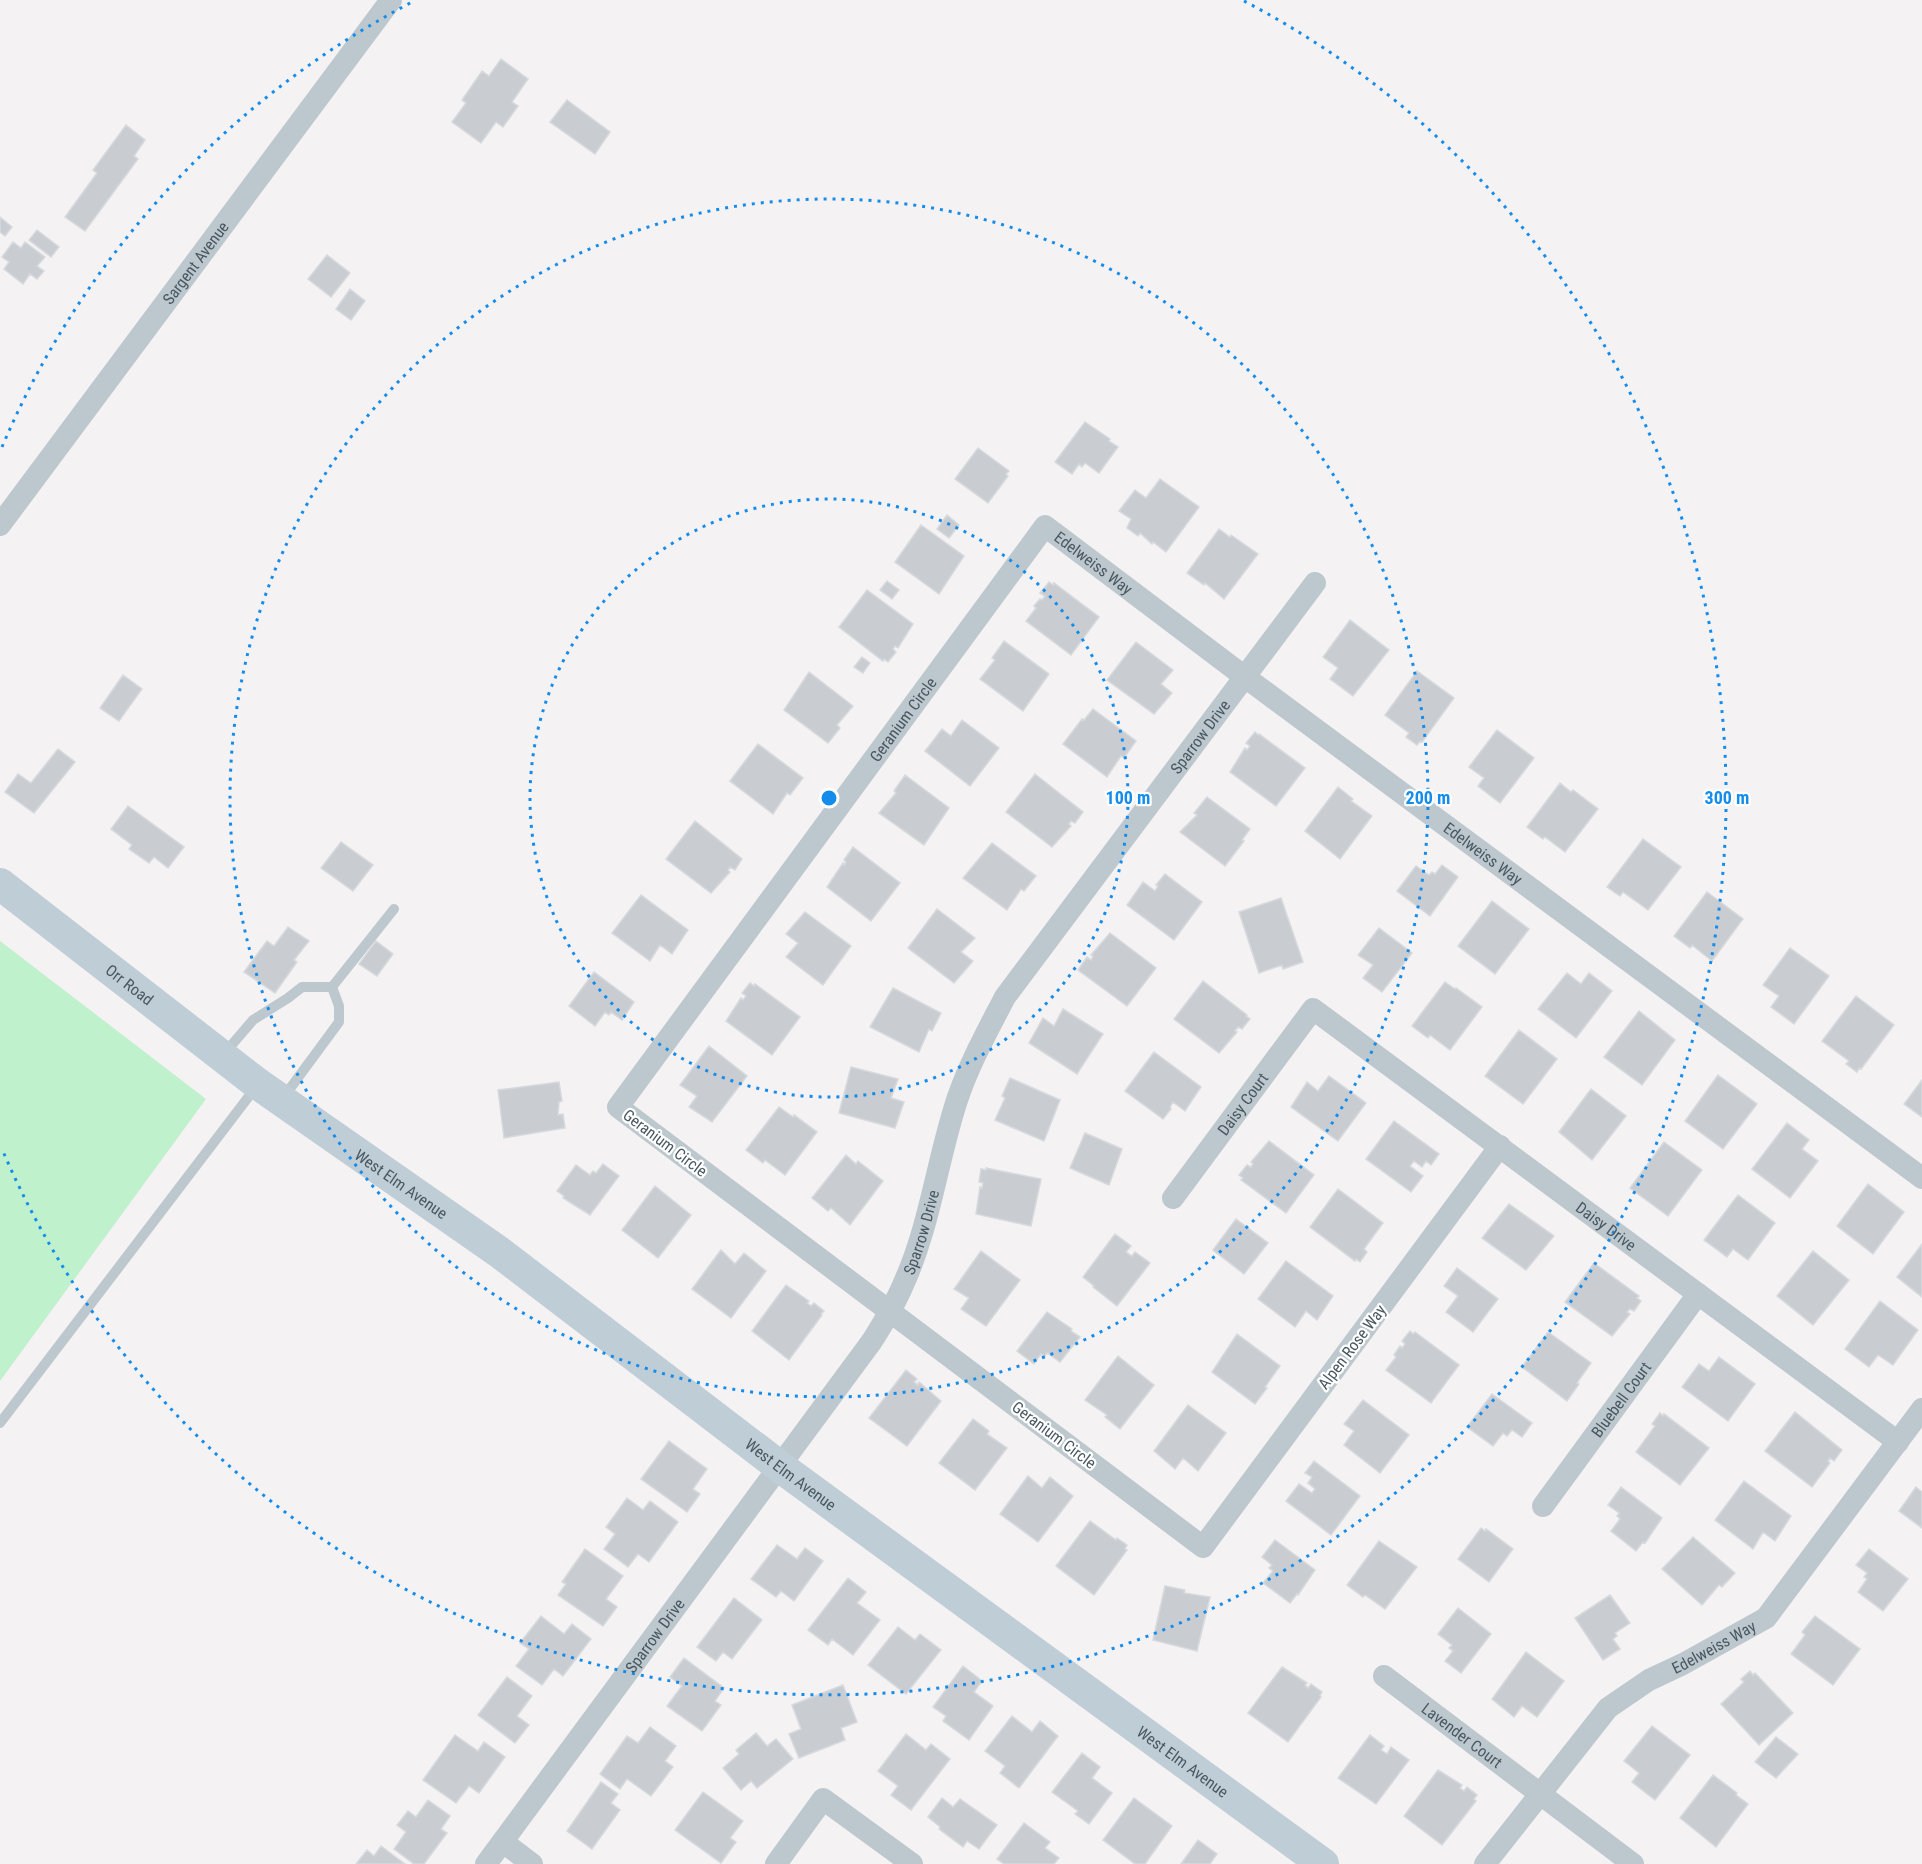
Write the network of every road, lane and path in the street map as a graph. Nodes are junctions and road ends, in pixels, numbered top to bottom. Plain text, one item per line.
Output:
1 (391, 0) edge
2 (0, 525) edge
3 (1045, 526) joint
4 (1315, 583) dead end
5 (1245, 677) junction
6 (0, 884) edge
7 (394, 909) dead end
8 (332, 987) junction
9 (1313, 1009) joint
10 (222, 1056) junction
11 (270, 1093) junction
12 (1500, 1146) junction
13 (1922, 1178) edge
14 (1173, 1198) dead end
15 (1698, 1293) junction
16 (890, 1312) junction
17 (1922, 1409) edge
18 (0, 1424) edge
19 (1898, 1442) junction
20 (779, 1466) junction
21 (1543, 1506) dead end
22 (1203, 1547) joint
23 (1384, 1676) dead end
24 (1541, 1793) junction
25 (503, 1842) junction
26 (486, 1864) edge
27 (532, 1864) edge
28 (776, 1864) edge
29 (912, 1864) edge
30 (1323, 1864) edge
31 (1485, 1864) edge
32 (1633, 1864) edge

1 - 2 street, Sargent Avenue
3 - 5 street, Edelweiss Way
3 - 16 street, Geranium Circle
4 - 5 street, Sparrow Drive
5 - 13 street, Edelweiss Way
5 - 16 street, Sparrow Drive
6 - 10 street, Orr Road
7 - 8 lane
8 - 10 lane
8 - 11 lane
9 - 12 street, Daisy Drive
9 - 14 street, Daisy Court
10 - 11 street, Orr Road
11 - 18 lane
11 - 20 street, West Elm Avenue
12 - 15 street, Daisy Drive
12 - 22 street, Alpen Rose Way
15 - 19 street, Daisy Drive
15 - 21 street, Bluebell Court
16 - 20 street, Sparrow Drive
16 - 22 street, Geranium Circle
17 - 19 street, Edelweiss Way
19 - 24 street, Edelweiss Way
20 - 25 street, Sparrow Drive
20 - 30 street, West Elm Avenue
23 - 24 street, Lavender Court
24 - 31 street, Edelweiss Way
24 - 32 street, Lavender Court
25 - 26 street, Sparrow Drive
25 - 27 street
28 - 29 street

